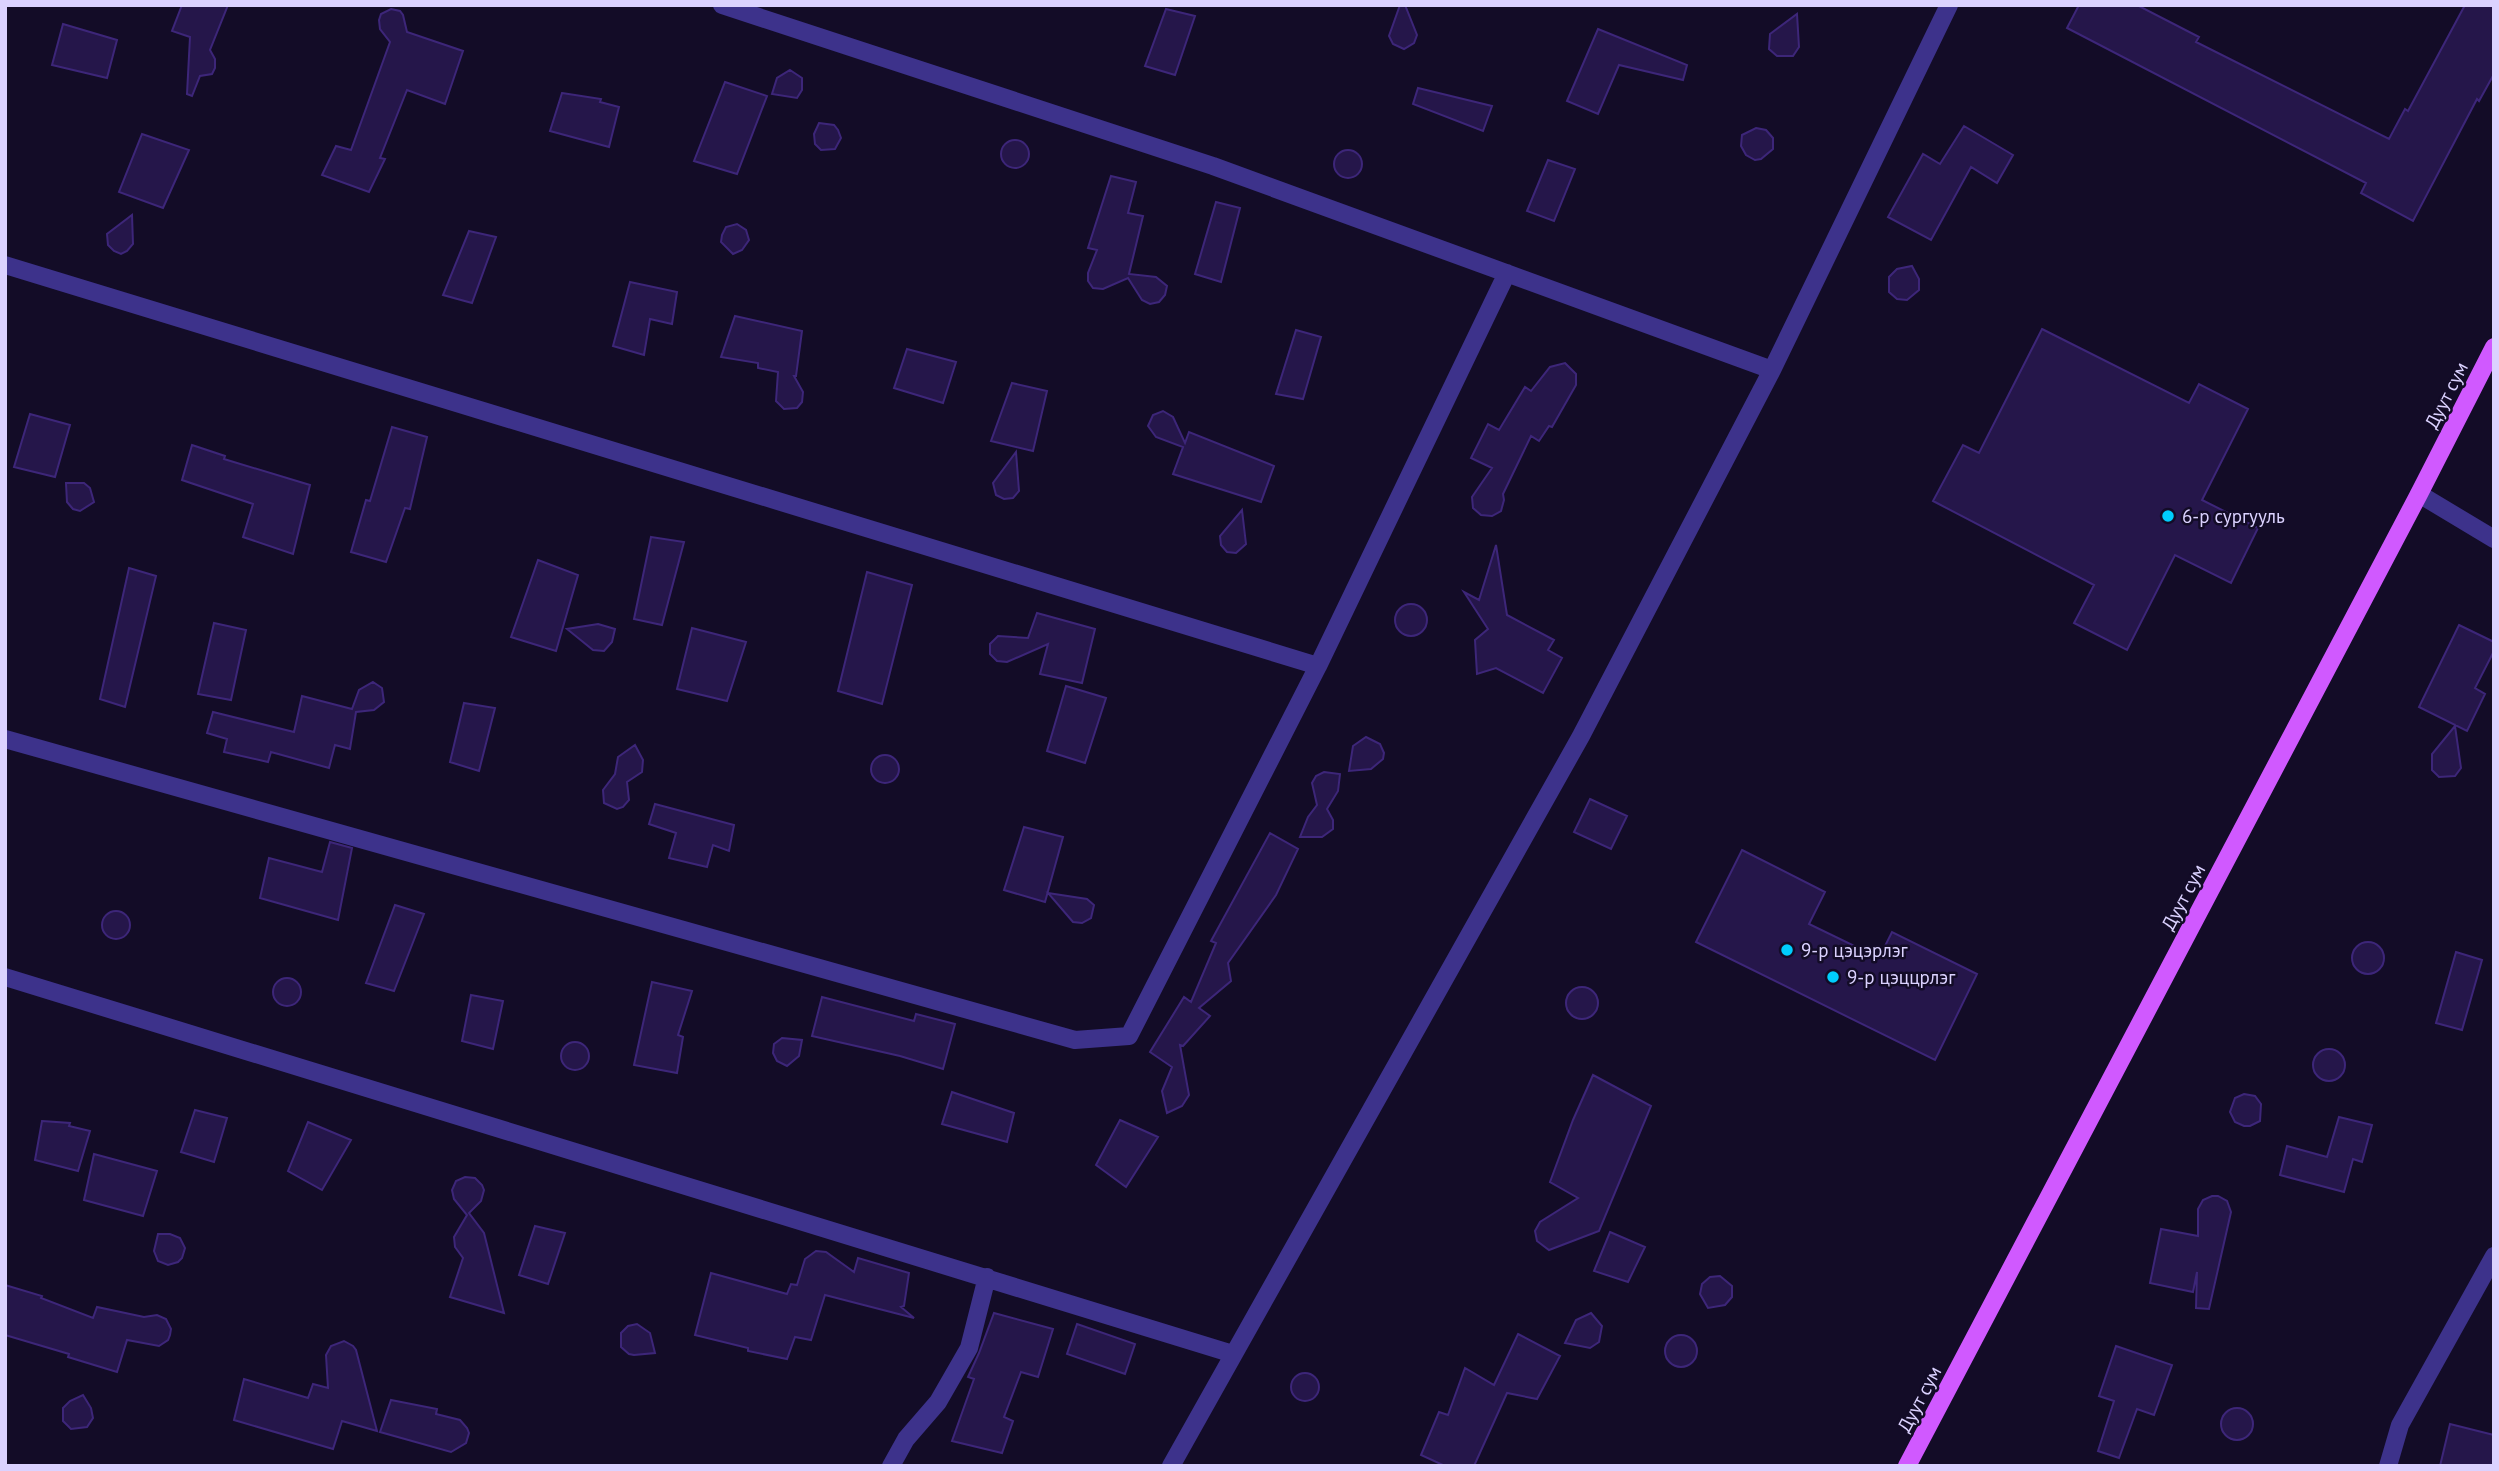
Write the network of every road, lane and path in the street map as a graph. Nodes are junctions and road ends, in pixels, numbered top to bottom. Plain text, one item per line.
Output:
1 (722, 5) edge
2 (1950, 5) edge
3 (5, 265) edge
4 (1507, 274) junction
5 (2494, 347) edge
6 (1772, 370) junction
7 (2419, 495) junction
8 (2494, 539) edge
9 (1318, 666) junction
10 (5, 739) edge
11 (5, 977) edge
12 (2494, 1256) edge
13 (987, 1277) junction
14 (1233, 1353) junction
15 (891, 1466) edge
16 (1171, 1466) edge
17 (1907, 1466) edge
18 (2388, 1466) edge

1 - 4 street
2 - 6 street
3 - 9 street
4 - 6 street
4 - 9 street
5 - 7 main road, Дуут сум
6 - 14 street
7 - 8 street
7 - 17 main road, Дуут сум
9 - 10 street
11 - 13 street
12 - 18 street
13 - 14 street
13 - 15 street
14 - 16 street

